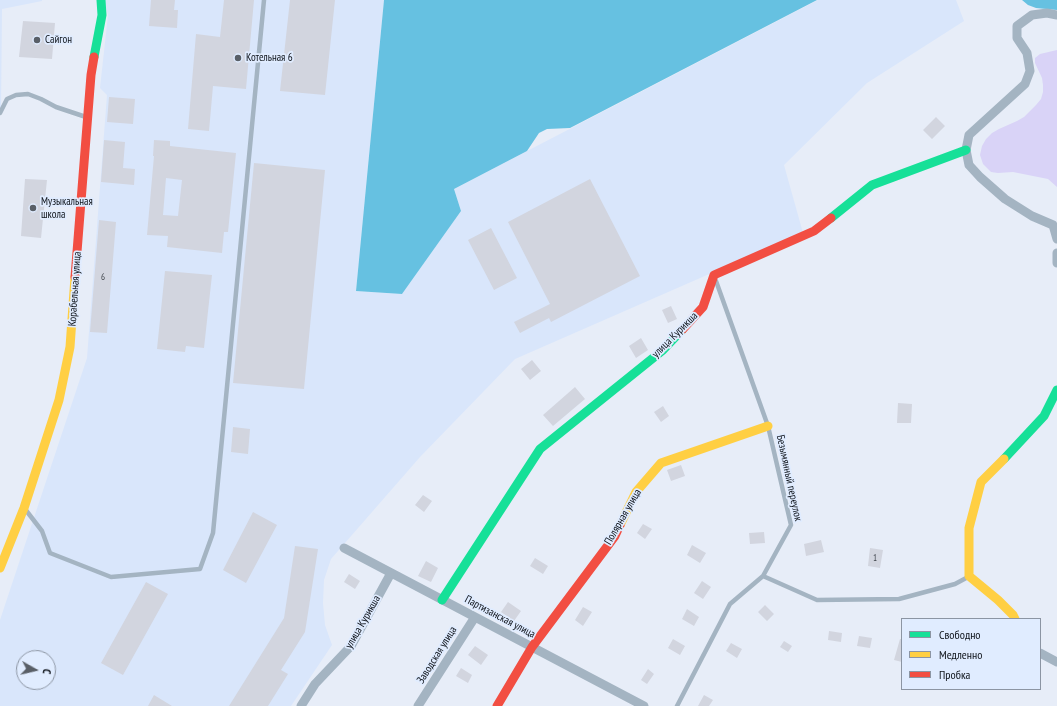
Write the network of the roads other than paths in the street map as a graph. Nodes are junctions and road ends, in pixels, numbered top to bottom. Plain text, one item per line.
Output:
1 (101, 0) edge
2 (264, 0) edge
3 (1057, 15) edge
4 (0, 113) edge
5 (88, 118) junction
6 (966, 150) junction
7 (1057, 239) edge
8 (1057, 253) edge
9 (1057, 263) edge
10 (714, 275) junction
11 (1057, 390) edge
12 (768, 426) junction
13 (24, 508) junction
14 (344, 548) dead end
15 (0, 568) edge
16 (391, 573) junction
17 (763, 576) junction
18 (969, 576) junction
19 (442, 600) junction
20 (475, 617) junction
21 (1015, 618) edge
22 (532, 647) junction
23 (1041, 654) edge
24 (1057, 662) edge
25 (301, 706) edge
26 (418, 706) edge
27 (497, 706) edge
28 (644, 706) edge
29 (677, 706) edge

1 - 5 street, Корабельная улица
2 - 13 lane
3 - 6 street
4 - 5 lane
5 - 13 street, Корабельная улица
6 - 7 street
6 - 10 street
8 - 9 street
10 - 12 lane, Безымянный переулок
10 - 19 street, улица Курикша
11 - 18 street
12 - 17 lane, Безымянный переулок
12 - 22 street, Полярная улица
13 - 15 street, Корабельная улица
14 - 16 street, Партизанская улица
16 - 19 street, Партизанская улица
16 - 25 street, улица Курикша
17 - 18 lane
17 - 29 lane, Безымянный переулок
18 - 21 street
19 - 20 street, Партизанская улица
20 - 22 street, Партизанская улица
20 - 26 street, Заводская улица
22 - 27 street, Полярная улица
22 - 28 street, Партизанская улица
23 - 24 street

